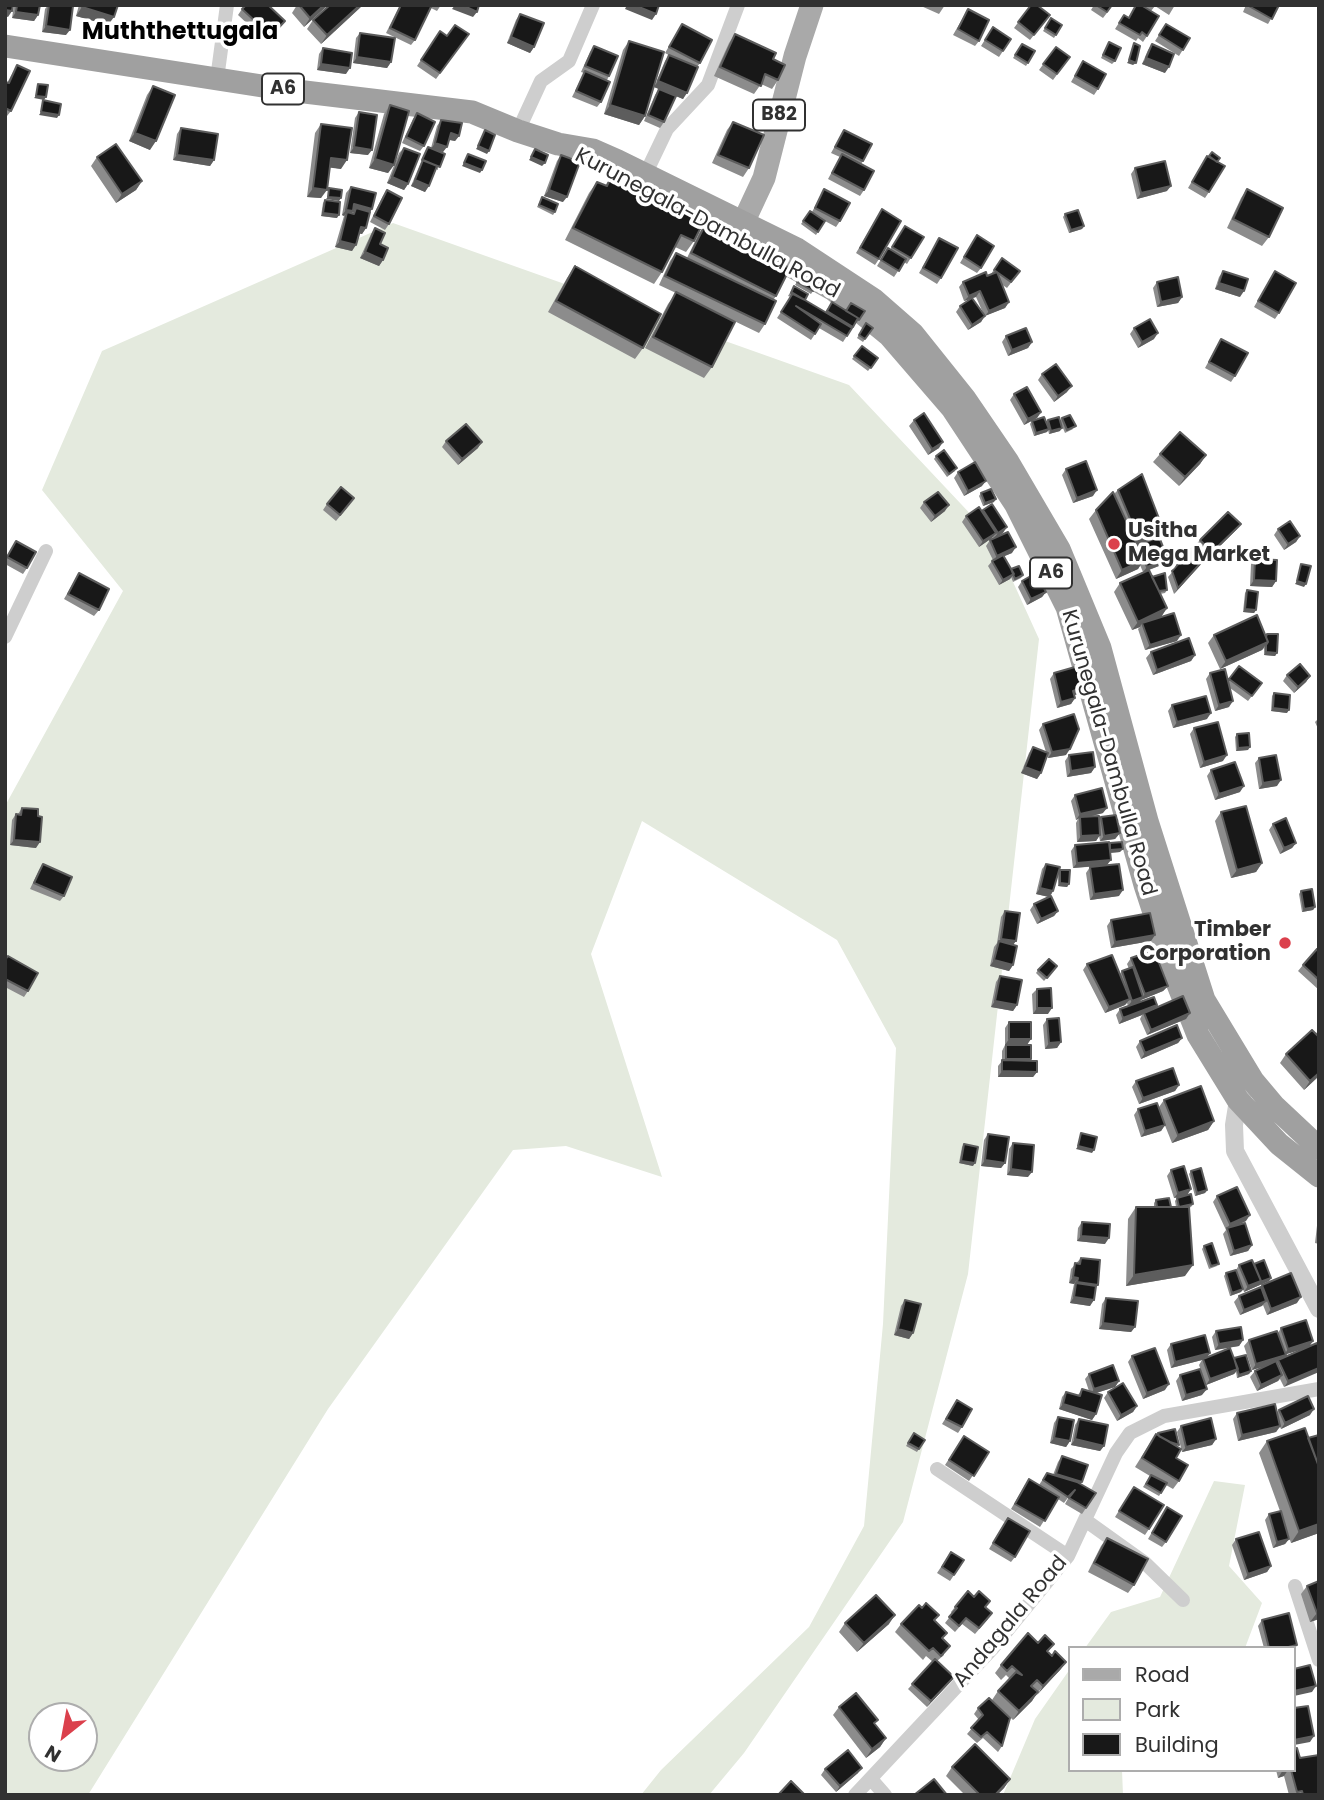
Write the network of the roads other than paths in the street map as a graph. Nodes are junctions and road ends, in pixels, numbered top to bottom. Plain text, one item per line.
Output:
1 (227, 5) edge
2 (593, 5) edge
3 (738, 5) edge
4 (812, 5) edge
5 (5, 46) edge
6 (217, 79) junction
7 (518, 131) junction
8 (558, 144) junction
9 (645, 175) junction
10 (743, 223) junction
11 (46, 551) dead end
12 (5, 636) edge
13 (1253, 1081) junction
14 (1238, 1100) junction
15 (1319, 1148) edge
16 (1319, 1176) edge
17 (1319, 1309) edge
18 (1319, 1389) edge
19 (937, 1469) dead end
20 (1085, 1520) junction
21 (1068, 1556) junction
22 (1295, 1586) dead end
23 (1182, 1600) dead end
24 (1319, 1660) edge
25 (871, 1779) junction
26 (855, 1795) edge
27 (885, 1795) edge

1 - 6 street
2 - 7 street
3 - 9 street
4 - 10 main road, B82
5 - 6 highway, Kurunegala-Dambulla Road / A6
6 - 7 highway, Kurunegala-Dambulla Road / A6
7 - 8 highway, Kurunegala-Dambulla Road / A6
8 - 9 highway, Kurunegala-Dambulla Road / A6
8 - 14 highway, Kurunegala-Dambulla Road / A6
9 - 10 highway, Kurunegala-Dambulla Road / A6
10 - 13 highway, Kurunegala-Dambulla Road / A6
11 - 12 street
13 - 14 street
13 - 15 highway, Kurunegala-Dambulla Road / A6
14 - 16 highway, Kurunegala-Dambulla Road / A6
14 - 17 street
18 - 20 street, Andagala Road
19 - 21 street
20 - 21 street, Andagala Road
20 - 23 street
21 - 25 street, Andagala Road
22 - 24 street
25 - 26 street, Andagala Road
25 - 27 street

